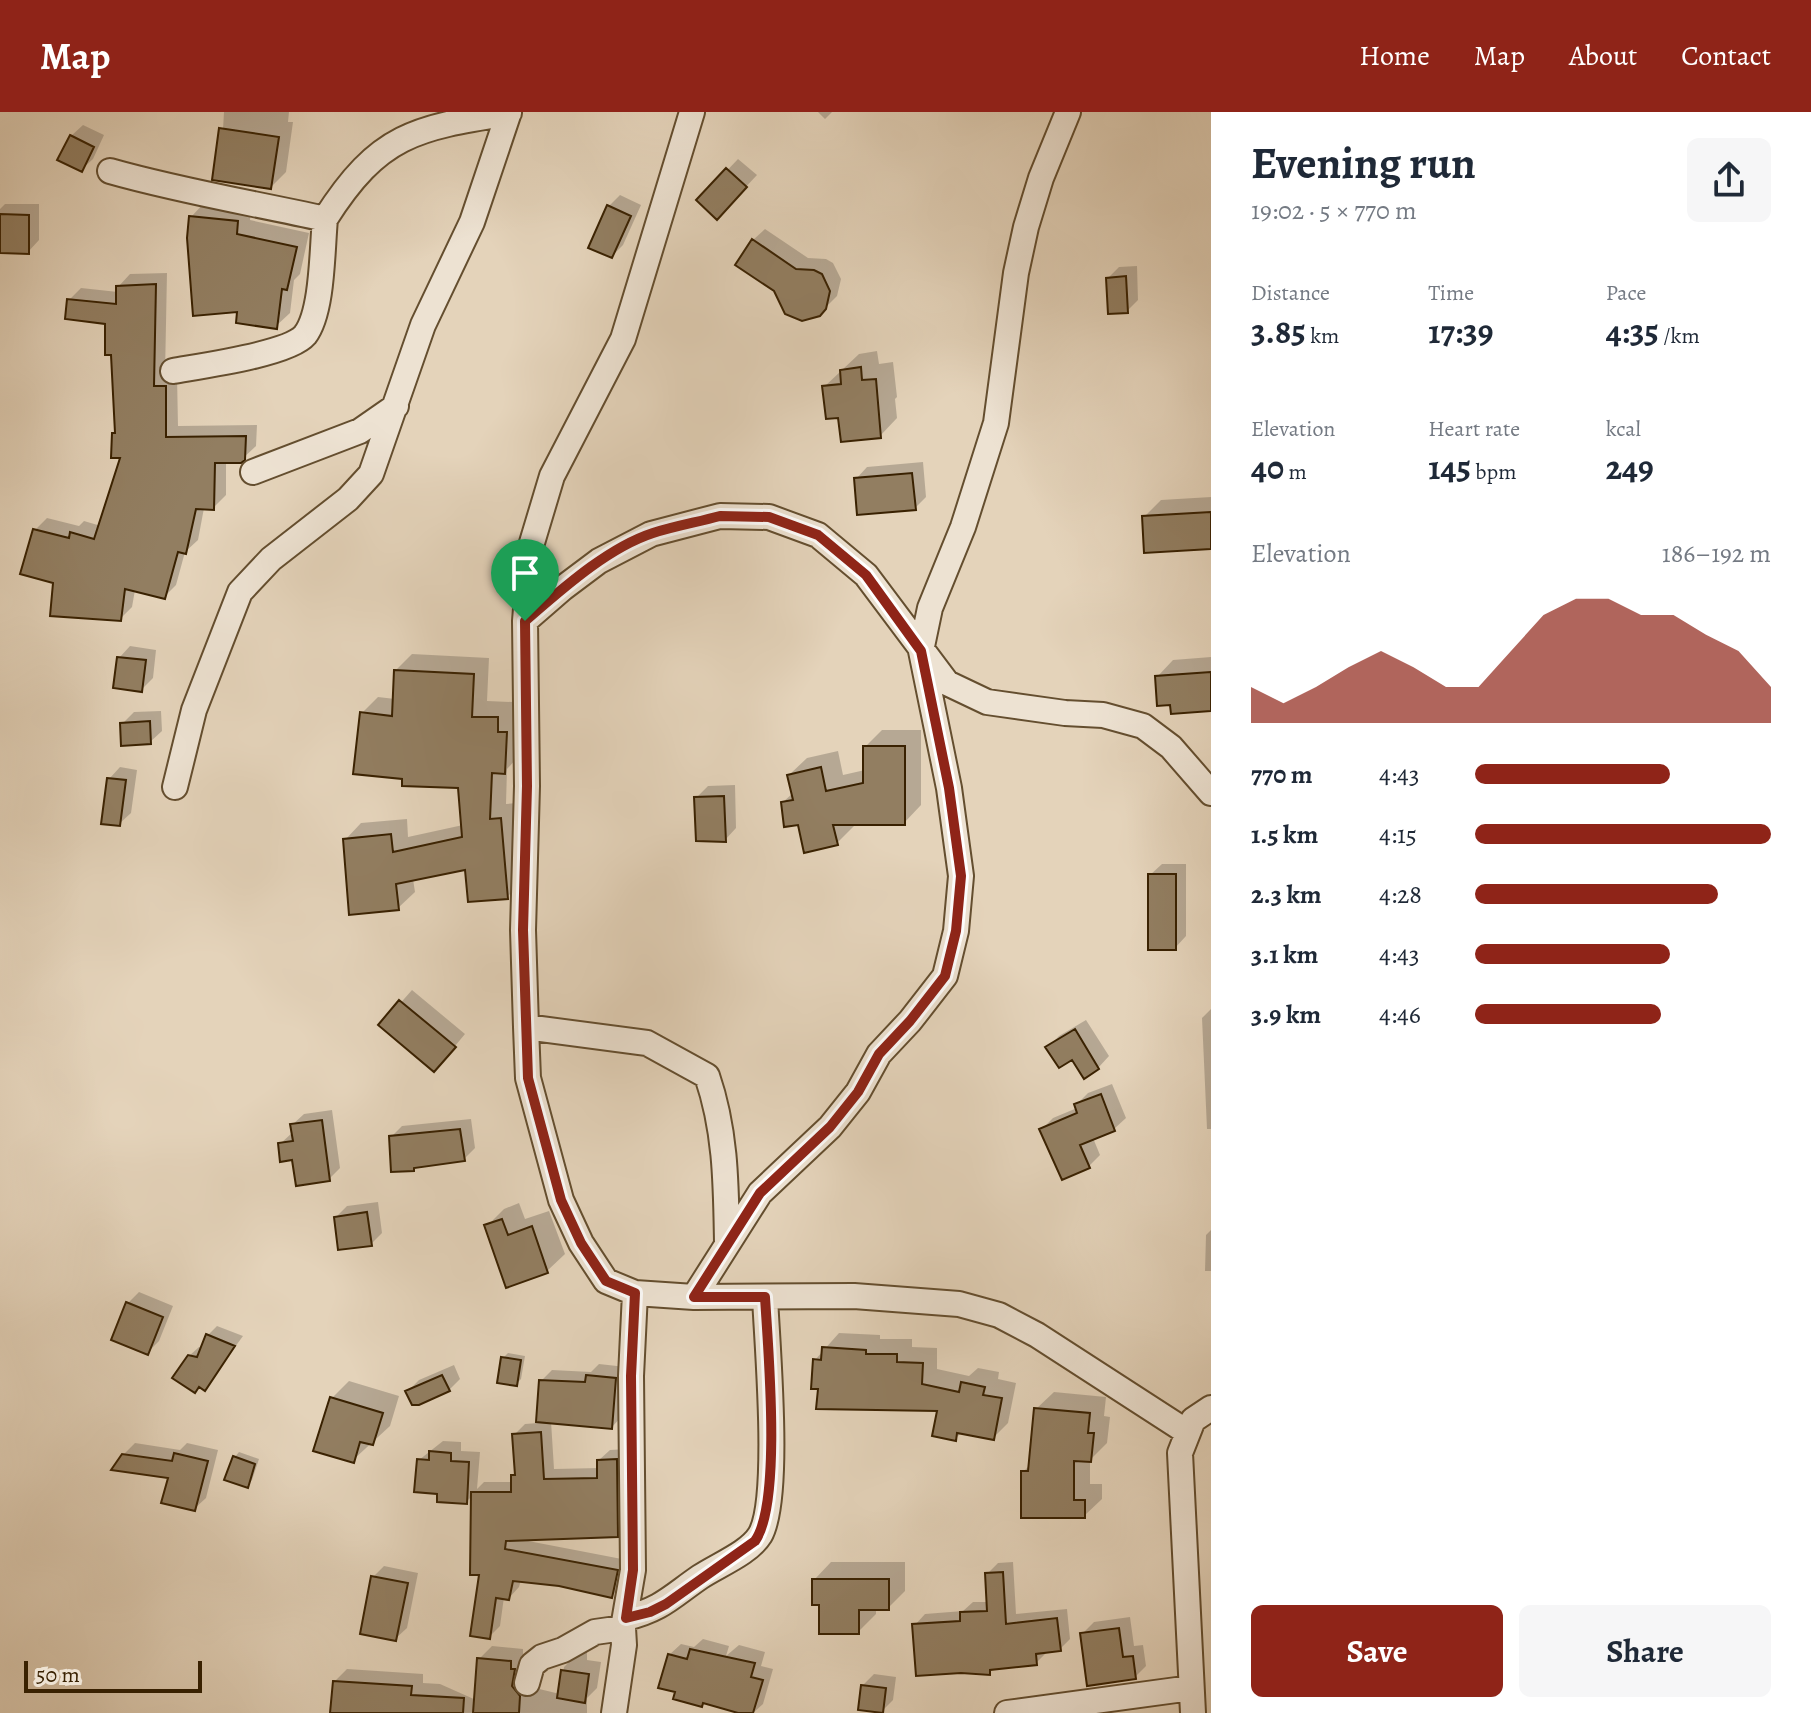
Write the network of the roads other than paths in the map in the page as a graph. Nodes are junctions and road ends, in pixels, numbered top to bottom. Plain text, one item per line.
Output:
1 (692, 112) edge
2 (1068, 112) edge
3 (509, 113) edge
4 (110, 171) dead end
5 (325, 219) junction
6 (173, 371) dead end
7 (396, 406) junction
8 (253, 472) dead end
9 (525, 621) junction
10 (921, 651) junction
11 (175, 787) dead end
12 (1211, 793) edge
13 (526, 1027) junction
14 (727, 1243) junction
15 (635, 1293) junction
16 (694, 1297) junction
17 (765, 1297) junction
18 (1211, 1408) edge
19 (1187, 1432) junction
20 (624, 1623) junction
21 (527, 1683) dead end
22 (1191, 1688) junction
23 (614, 1713) edge
24 (1007, 1713) edge
25 (1193, 1713) edge

1 - 9 street
2 - 10 street
3 - 5 street
3 - 7 street
4 - 5 street
5 - 6 street
7 - 8 street
7 - 11 street
9 - 10 street
9 - 13 street
10 - 12 street
10 - 14 street
13 - 14 street
13 - 15 street
14 - 16 street
15 - 16 street
15 - 20 street
16 - 17 street
17 - 19 street
17 - 20 street
18 - 19 street
19 - 22 street
20 - 21 street
20 - 23 street
22 - 24 street
22 - 25 street

